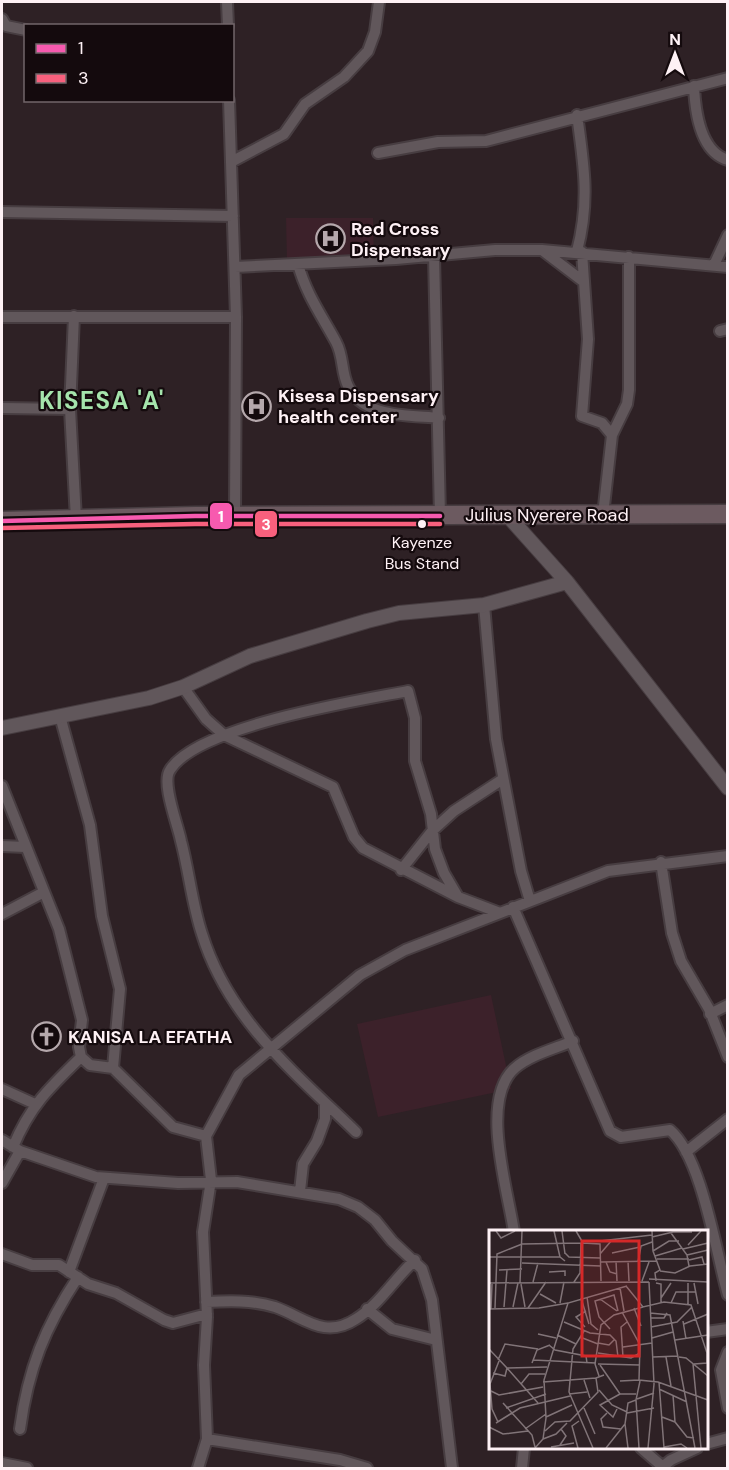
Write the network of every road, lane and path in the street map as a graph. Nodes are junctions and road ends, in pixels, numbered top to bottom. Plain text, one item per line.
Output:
1 (230, 2) edge
2 (379, 2) edge
3 (3, 24) edge
4 (228, 24) edge
5 (24, 29) edge
6 (728, 78) edge
7 (694, 86) junction
8 (229, 102) edge
9 (578, 115) junction
10 (378, 153) dead end
11 (728, 160) edge
12 (231, 162) junction
13 (2, 212) edge
14 (233, 216) junction
15 (728, 235) edge
16 (542, 250) junction
17 (579, 251) junction
18 (434, 256) junction
19 (629, 257) junction
20 (298, 264) junction
21 (714, 265) junction
22 (235, 267) junction
23 (728, 267) edge
24 (584, 282) junction
25 (74, 316) junction
26 (2, 317) edge
27 (236, 317) junction
28 (2, 408) edge
29 (70, 409) junction
30 (439, 418) junction
31 (612, 435) junction
32 (728, 514) edge
33 (603, 515) junction
34 (696, 515) junction
35 (235, 516) junction
36 (440, 516) junction
37 (508, 516) junction
38 (76, 519) junction
39 (728, 519) edge
40 (2, 521) edge
41 (567, 582) junction
42 (484, 605) junction
43 (183, 687) junction
44 (60, 716) junction
45 (206, 719) junction
46 (2, 728) edge
47 (224, 735) junction
48 (203, 745) junction
49 (503, 779) junction
50 (2, 786) edge
51 (728, 788) edge
52 (432, 831) junction
53 (18, 832) junction
54 (5, 846) edge
55 (25, 847) junction
56 (728, 856) edge
57 (661, 862) junction
58 (401, 870) junction
59 (44, 892) junction
60 (458, 897) junction
61 (530, 901) junction
62 (513, 908) junction
63 (500, 913) junction
64 (2, 914) edge
65 (728, 1005) edge
66 (710, 1014) junction
67 (573, 1041) junction
68 (271, 1050) junction
69 (81, 1057) junction
70 (728, 1058) edge
71 (113, 1068) junction
72 (2, 1089) edge
73 (325, 1103) junction
74 (35, 1104) junction
75 (728, 1119) edge
76 (356, 1132) dead end
77 (206, 1136) junction
78 (2, 1140) edge
79 (16, 1149) junction
80 (686, 1152) junction
81 (104, 1178) junction
82 (211, 1180) junction
83 (2, 1183) edge
84 (300, 1191) junction
85 (514, 1230) edge
86 (2, 1254) edge
87 (415, 1260) junction
88 (73, 1274) junction
89 (728, 1295) edge
90 (206, 1302) junction
91 (367, 1309) junction
92 (207, 1314) junction
93 (728, 1329) edge
94 (708, 1332) edge
95 (436, 1340) junction
96 (728, 1352) edge
97 (728, 1408) edge
98 (20, 1429) dead end
99 (728, 1438) edge
100 (207, 1439) junction
101 (708, 1443) edge
102 (524, 1449) edge
103 (642, 1449) edge
104 (695, 1449) edge
105 (2, 1463) edge
106 (27, 1468) edge
107 (198, 1468) edge
108 (367, 1468) edge
109 (452, 1468) edge
110 (522, 1468) edge
111 (662, 1468) edge

1 - 4 street
2 - 12 street
3 - 5 street
6 - 7 street
7 - 9 street
7 - 11 street
8 - 12 street
9 - 10 street
9 - 17 street
12 - 14 street
13 - 14 street
14 - 22 street
15 - 21 street
16 - 17 street
16 - 18 street
16 - 24 street
17 - 19 street
17 - 24 street
18 - 20 street
18 - 30 street
19 - 21 street
19 - 31 street
20 - 22 street
20 - 30 street
21 - 23 street
22 - 27 street
24 - 31 street
25 - 26 street
25 - 27 street
25 - 29 street
27 - 35 street
28 - 29 street
29 - 38 street
30 - 36 street
31 - 33 street
32 - 34 highway, Julius Nyerere Road
33 - 34 highway, Julius Nyerere Road
33 - 37 highway, Julius Nyerere Road
34 - 39 highway, Julius Nyerere Road
35 - 36 highway, Julius Nyerere Road
35 - 38 highway, Julius Nyerere Road
36 - 37 highway, Julius Nyerere Road
37 - 41 street
38 - 40 highway, Julius Nyerere Road
41 - 42 street
41 - 51 street
42 - 43 street
42 - 49 street
43 - 44 street
43 - 45 street
44 - 46 street
44 - 71 street
45 - 47 street
45 - 48 street
47 - 48 street
47 - 52 street
47 - 58 street
48 - 68 street
49 - 52 street
49 - 61 street
50 - 53 street
52 - 58 street
52 - 60 street
53 - 54 street
53 - 55 street
54 - 55 street
55 - 59 street
56 - 57 street
57 - 61 street
57 - 66 street
58 - 60 street
59 - 64 street
59 - 69 street
60 - 63 street
61 - 62 street
62 - 63 street
62 - 67 street
63 - 68 street
65 - 66 street
66 - 70 street
67 - 80 street
67 - 85 street
68 - 73 street
68 - 77 street
69 - 71 street
69 - 74 street
71 - 77 street
72 - 74 street
73 - 76 street
73 - 84 street
74 - 79 street
75 - 80 street
77 - 82 street
78 - 79 street
79 - 81 street
79 - 83 street
80 - 89 street
81 - 82 street
81 - 88 street
82 - 84 street
82 - 90 street
84 - 87 street
86 - 88 street
87 - 91 street
87 - 95 street
88 - 92 street
88 - 98 street
90 - 91 street
90 - 92 street
91 - 95 street
92 - 100 street
93 - 94 street
95 - 109 street
96 - 97 street
99 - 101 street
100 - 107 street
100 - 108 street
102 - 110 street
103 - 111 street
104 - 111 street
105 - 106 street

